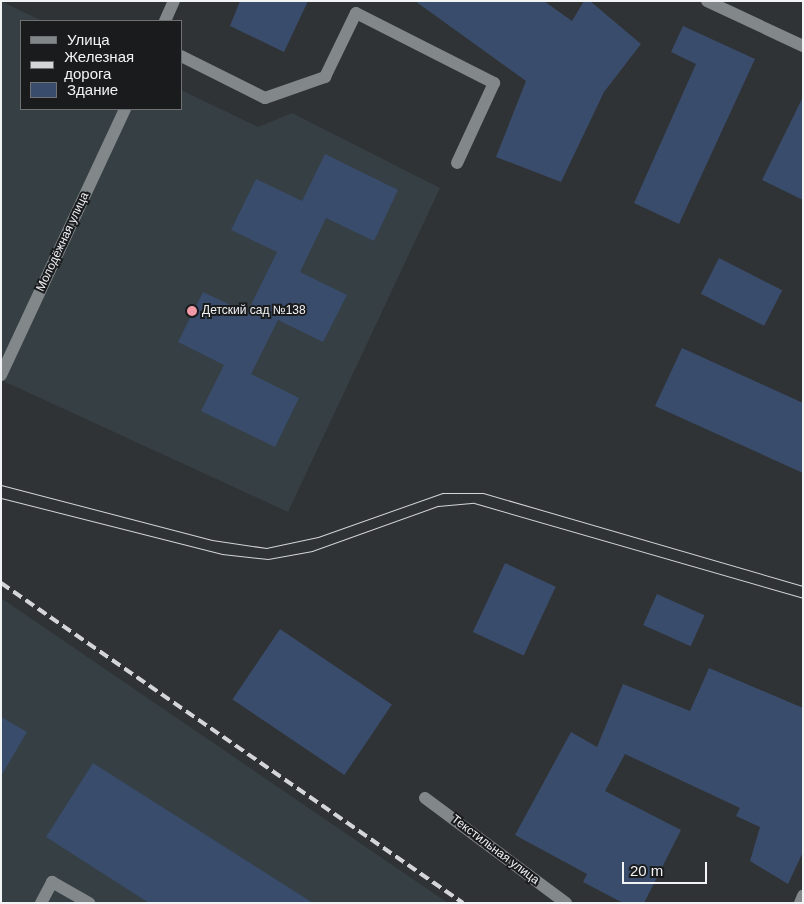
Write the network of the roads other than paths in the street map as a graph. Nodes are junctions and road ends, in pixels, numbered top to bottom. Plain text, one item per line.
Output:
1 (174, 1) edge
2 (707, 1) edge
3 (165, 20) edge
4 (803, 46) edge
5 (182, 56) edge
6 (125, 110) edge
7 (457, 163) dead end
8 (1, 375) edge
9 (425, 798) dead end
10 (803, 896) edge
11 (41, 903) edge
12 (88, 903) edge
13 (566, 903) edge
14 (800, 903) edge

1 - 3 street
2 - 4 street
5 - 7 street
6 - 8 street, Молодёжная улица
9 - 13 street, Текстильная улица
10 - 14 street
11 - 12 street

